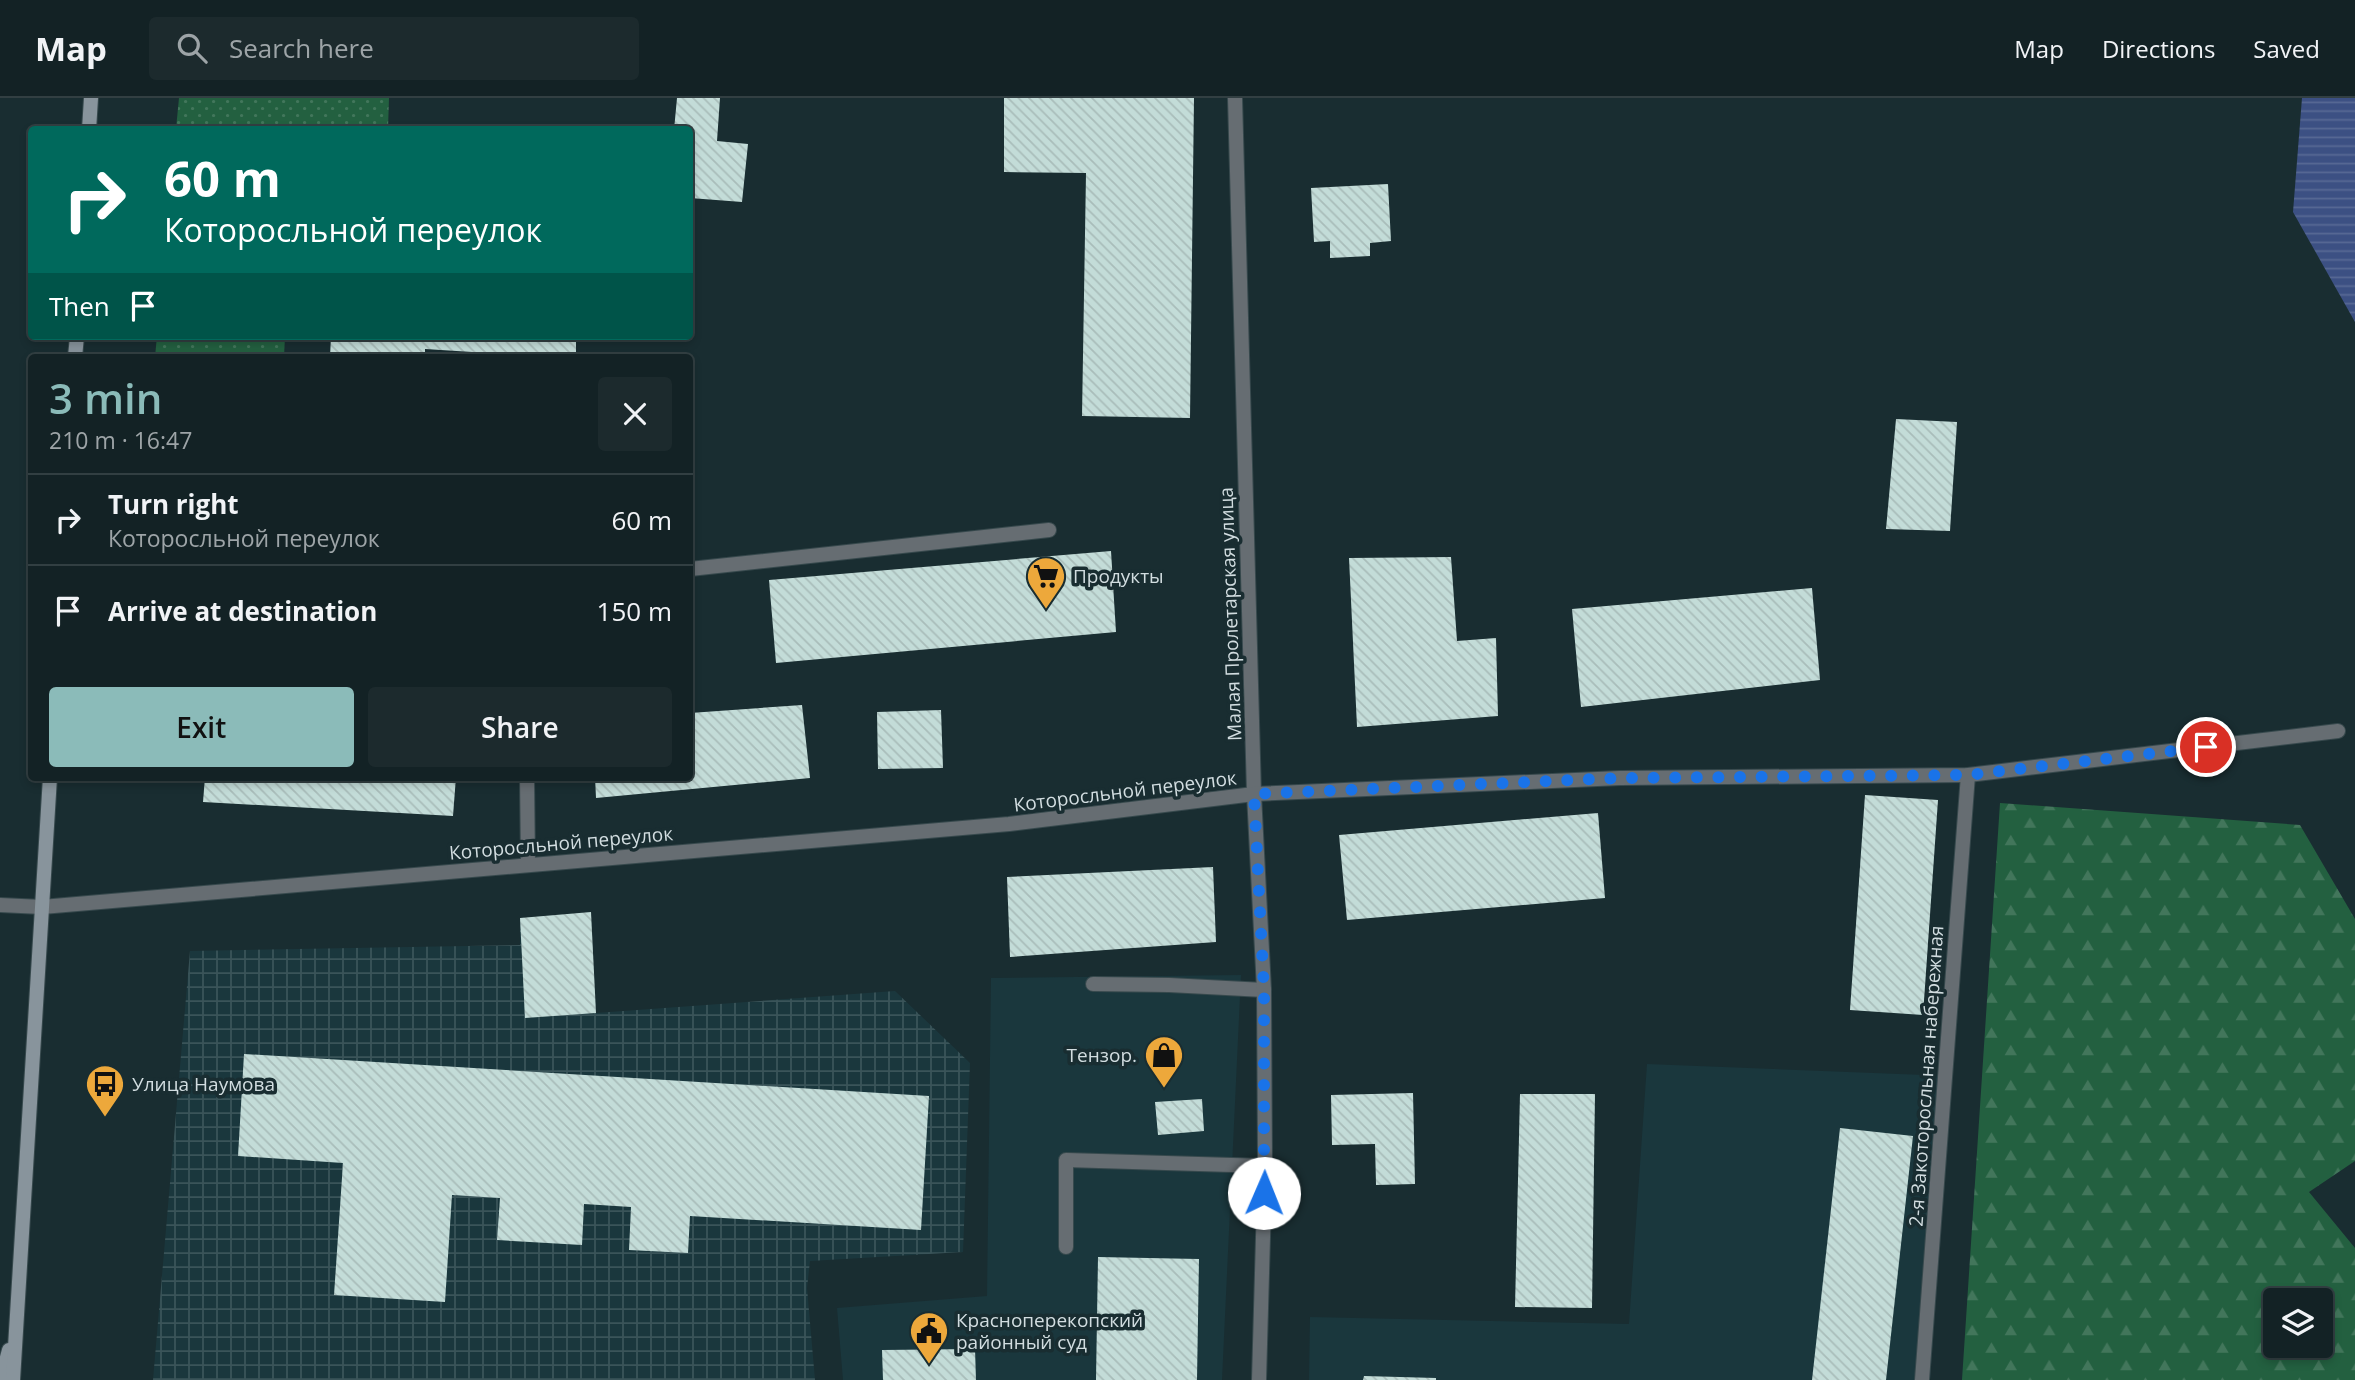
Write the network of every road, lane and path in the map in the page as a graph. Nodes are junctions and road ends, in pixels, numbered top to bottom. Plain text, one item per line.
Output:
1 (91, 98) edge
2 (1235, 98) edge
3 (89, 126) edge
4 (1049, 530) dead end
5 (693, 569) edge
6 (2339, 731) dead end
7 (1968, 775) junction
8 (50, 781) edge
9 (527, 781) edge
10 (1254, 794) junction
11 (528, 865) junction
12 (0, 905) edge
13 (42, 907) junction
14 (1093, 984) dead end
15 (1264, 990) junction
16 (1265, 1166) junction
17 (1066, 1247) dead end
18 (16, 1325) junction
19 (1, 1380) edge
20 (13, 1380) edge
21 (1259, 1380) edge
22 (1922, 1380) edge

1 - 3 main road
2 - 10 street, Малая Пролетарская улица
4 - 5 street
6 - 7 street, Которосльной переулок
7 - 10 street, Которосльной переулок
7 - 22 street, 2-я Закоторосльная набережная
8 - 13 main road
9 - 11 street
10 - 11 street, Которосльной переулок
10 - 15 street, Малая Пролетарская улица
11 - 13 street, Которосльной переулок
12 - 13 street, Которосльной переулок
13 - 18 main road
14 - 15 street
15 - 16 street, Малая Пролетарская улица
16 - 17 street
16 - 21 street, Малая Пролетарская улица
18 - 19 main road
18 - 20 main road

